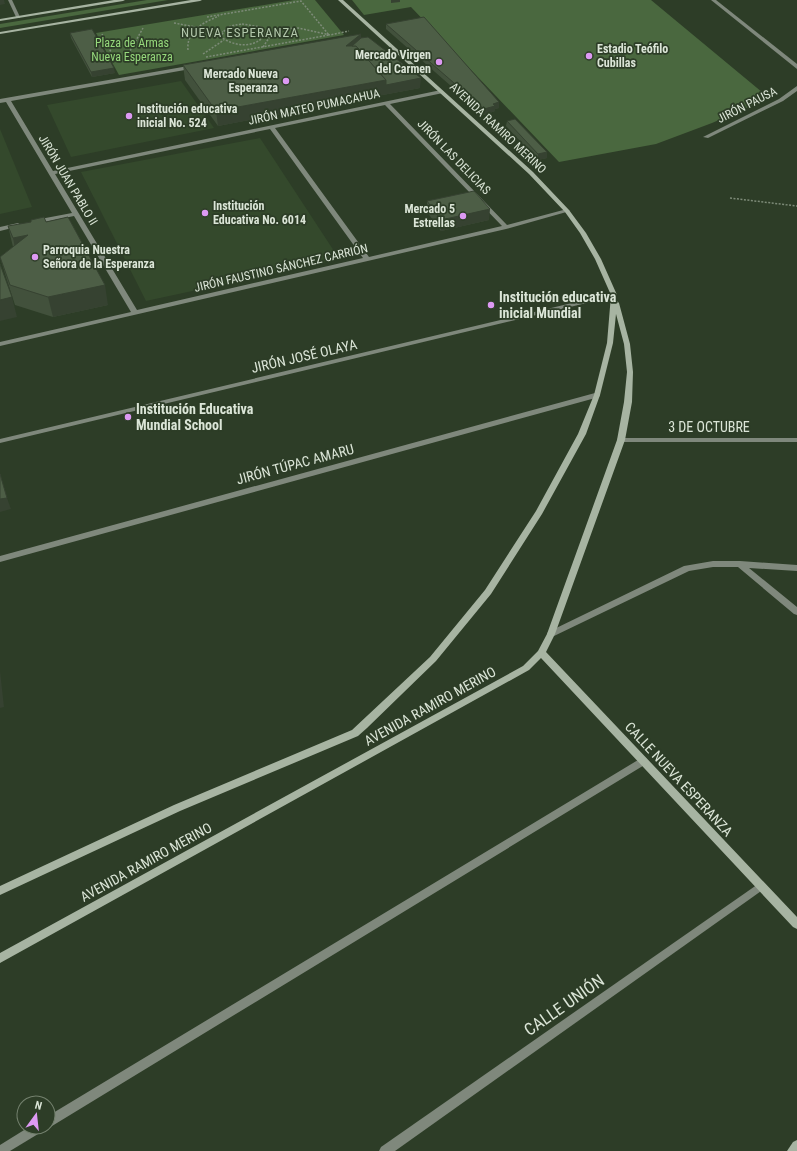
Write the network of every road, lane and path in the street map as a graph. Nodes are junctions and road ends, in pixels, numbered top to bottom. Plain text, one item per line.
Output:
1 (10, 0) edge
2 (122, 0) edge
3 (200, 0) edge
4 (340, 0) edge
5 (713, 0) edge
6 (225, 14) junction
7 (18, 17) junction
8 (94, 17) junction
9 (201, 18) dead end
10 (0, 20) edge
11 (179, 22) dead end
12 (198, 28) junction
13 (136, 29) dead end
14 (223, 32) junction
15 (0, 33) edge
16 (109, 34) dead end
17 (102, 35) junction
18 (329, 35) junction
19 (265, 36) junction
20 (268, 37) junction
21 (224, 40) junction
22 (248, 44) junction
23 (263, 47) junction
24 (251, 49) junction
25 (195, 59) junction
26 (199, 66) joint
27 (797, 67) edge
28 (121, 72) junction
29 (124, 79) junction
30 (797, 88) edge
31 (441, 92) junction
32 (8, 100) junction
33 (0, 101) edge
34 (386, 104) junction
35 (271, 127) junction
36 (706, 137) dead end
37 (52, 173) junction
38 (730, 198) dead end
39 (797, 206) edge
40 (567, 211) junction
41 (76, 214) junction
42 (30, 223) edge
43 (23, 224) edge
44 (506, 227) junction
45 (0, 229) edge
46 (367, 259) junction
47 (614, 295) junction
48 (135, 313) junction
49 (0, 344) edge
50 (597, 395) junction
51 (621, 440) junction
52 (797, 440) edge
53 (0, 441) edge
54 (0, 559) edge
55 (740, 564) junction
56 (797, 568) edge
57 (797, 612) edge
58 (551, 634) junction
59 (541, 653) junction
60 (643, 761) junction
61 (761, 886) junction
62 (0, 891) edge
63 (797, 924) edge
64 (0, 958) edge
65 (56, 1117) edge
66 (26, 1135) edge
67 (797, 1146) edge
68 (0, 1151) edge
69 (385, 1151) edge
70 (792, 1151) edge

1 - 7 street
2 - 7 street
3 - 8 street
4 - 31 street, AVENIDA RAMIRO MERINO
5 - 27 street
6 - 9 path
6 - 12 path
6 - 18 path
7 - 10 street
8 - 15 street
8 - 17 path
11 - 12 path
12 - 14 path
12 - 25 path
13 - 28 path
14 - 19 path
14 - 21 path
16 - 17 path
17 - 28 path
18 - 20 path
18 - 23 path
19 - 20 path
19 - 22 path
20 - 23 path
21 - 22 path
21 - 25 path
22 - 24 path
23 - 24 path
24 - 25 path
25 - 26 path
26 - 29 street
28 - 29 path
29 - 32 street
30 - 36 street, JIRÓN PAUSA
31 - 34 street, JIRÓN MATEO PUMACAHUA
31 - 40 street, AVENIDA RAMIRO MERINO
32 - 33 street
32 - 37 street, JIRÓN JUAN PABLO II
34 - 35 street, JIRÓN MATEO PUMACAHUA
34 - 44 street, JIRÓN LAS DELICIAS
35 - 37 street, JIRÓN MATEO PUMACAHUA
35 - 46 street
37 - 41 street, JIRÓN JUAN PABLO II
38 - 39 path
40 - 44 street, JIRÓN FAUSTINO SÁNCHEZ CARRIÓN
40 - 47 street, AVENIDA RAMIRO MERINO
41 - 42 street
41 - 48 street, JIRÓN JUAN PABLO II
43 - 45 street
44 - 46 street, JIRÓN FAUSTINO SÁNCHEZ CARRIÓN
46 - 48 street, JIRÓN FAUSTINO SÁNCHEZ CARRIÓN
47 - 50 street, AVENIDA RAMIRO MERINO
47 - 51 street, AVENIDA RAMIRO MERINO
47 - 53 street, JIRÓN JOSÉ OLAYA
48 - 49 street, JIRÓN FAUSTINO SÁNCHEZ CARRIÓN
50 - 54 street, JIRÓN TÚPAC AMARU
50 - 62 street, AVENIDA RAMIRO MERINO
51 - 52 street, 3 DE OCTUBRE
51 - 58 street, AVENIDA RAMIRO MERINO
55 - 56 street
55 - 57 street
55 - 58 street
58 - 59 street, AVENIDA RAMIRO MERINO
59 - 60 street, CALLE NUEVA ESPERANZA
59 - 64 street, AVENIDA RAMIRO MERINO
60 - 61 street, CALLE NUEVA ESPERANZA
60 - 65 street
61 - 63 street, CALLE NUEVA ESPERANZA
61 - 69 street, CALLE UNIÓN
66 - 68 street
67 - 70 street

